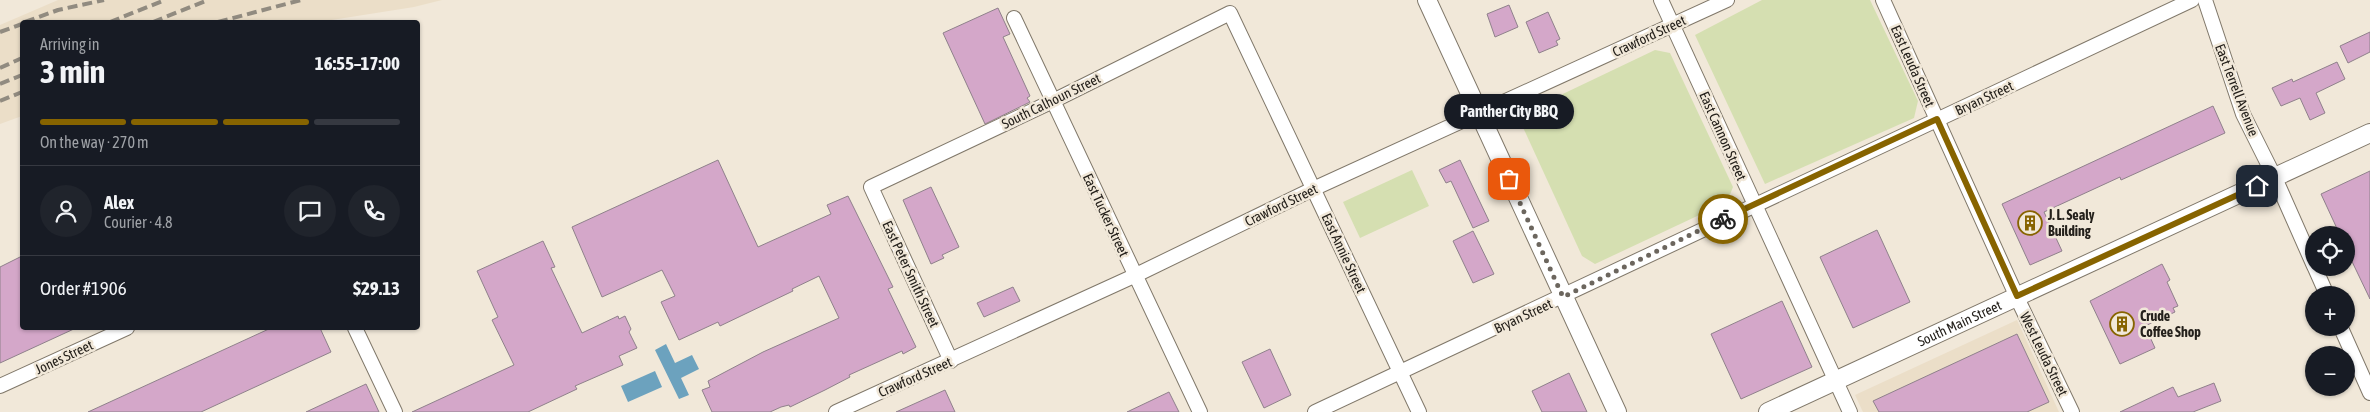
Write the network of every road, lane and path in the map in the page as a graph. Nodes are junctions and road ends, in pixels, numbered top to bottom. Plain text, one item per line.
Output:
1 (1427, 0) edge
2 (1661, 0) edge
3 (1727, 0) edge
4 (1883, 0) edge
5 (2192, 0) edge
6 (2205, 0) edge
7 (1230, 13) joint
8 (1014, 18) dead end
9 (1673, 25) junction
10 (1053, 101) junction
11 (1479, 114) junction
12 (1937, 119) junction
13 (2370, 133) edge
14 (2275, 178) junction
15 (871, 187) joint
16 (1313, 189) junction
17 (1754, 204) junction
18 (2305, 246) edge
19 (1134, 276) junction
20 (2017, 296) junction
21 (1563, 297) junction
22 (123, 330) edge
23 (356, 330) edge
24 (2345, 336) edge
25 (951, 361) junction
26 (1400, 373) junction
27 (1835, 380) junction
28 (0, 386) edge
29 (2370, 393) edge
30 (395, 412) edge
31 (836, 412) edge
32 (1200, 412) edge
33 (1315, 412) edge
34 (1419, 412) edge
35 (1617, 412) edge
36 (1768, 412) edge
37 (1850, 412) edge
38 (2072, 412) edge

1 - 11 street
2 - 9 street, East Cannon Street
3 - 9 street, Crawford Street
4 - 12 street, East Leuda Street
5 - 12 street, Bryan Street
6 - 14 street, East Terrell Avenue
7 - 10 street, South Calhoun Street
7 - 16 street, East Annie Street
8 - 10 street, East Tucker Street
9 - 11 street, Crawford Street
9 - 17 street, East Cannon Street
10 - 15 street, South Calhoun Street
10 - 19 street, East Tucker Street
11 - 16 street, Crawford Street
11 - 21 street
12 - 17 street, Bryan Street
12 - 20 street, East Leuda Street
13 - 14 street, South Main Street
14 - 18 street, East Terrell Avenue
14 - 20 street, South Main Street
15 - 25 street, East Peter Smith Street
16 - 19 street, Crawford Street
16 - 26 street, East Annie Street
17 - 21 street, Bryan Street
17 - 27 street, East Cannon Street
19 - 25 street, Crawford Street
19 - 32 street, East Tucker Street
20 - 27 street, South Main Street
20 - 38 street, West Leuda Street
21 - 26 street, Bryan Street
21 - 35 street
22 - 28 street, Jones Street
23 - 30 street
24 - 29 street
25 - 31 street, Crawford Street
26 - 33 street, Bryan Street
26 - 34 street, East Annie Street
27 - 36 street, South Main Street
27 - 37 street, East Cannon Street

